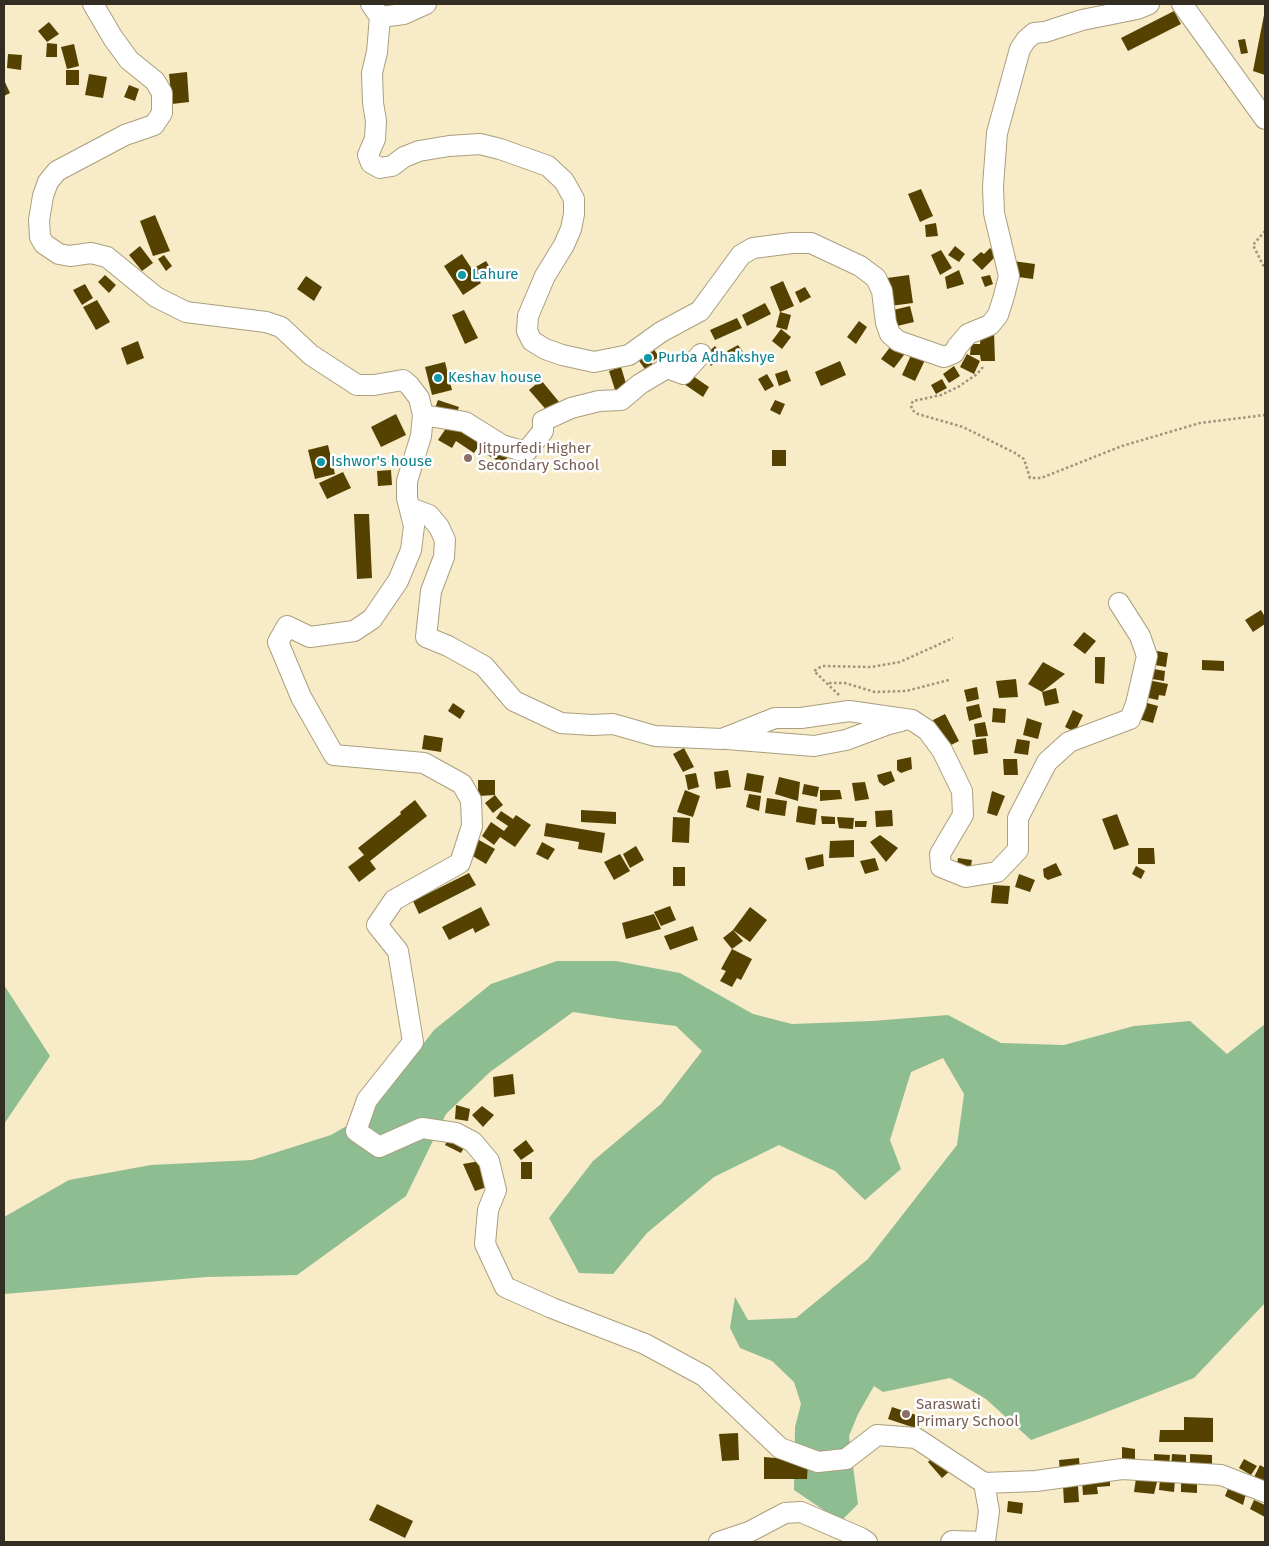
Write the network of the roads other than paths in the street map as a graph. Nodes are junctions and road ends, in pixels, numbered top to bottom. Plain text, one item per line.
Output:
1 (93, 4) edge
2 (426, 4) edge
3 (1149, 4) edge
4 (1182, 4) edge
5 (376, 10) edge
6 (1265, 119) edge
7 (701, 354) dead end
8 (423, 414) junction
9 (410, 508) junction
10 (1119, 603) dead end
11 (912, 720) junction
12 (722, 739) junction
13 (984, 1483) junction
14 (1265, 1492) edge
15 (719, 1542) edge
16 (867, 1542) edge
17 (951, 1542) edge

1 - 8 street
2 - 5 street
3 - 5 street
4 - 6 street
7 - 8 street
8 - 9 street
9 - 12 street
9 - 13 street
10 - 11 street
11 - 12 street
11 - 12 street
13 - 14 street
13 - 17 street
15 - 16 street

